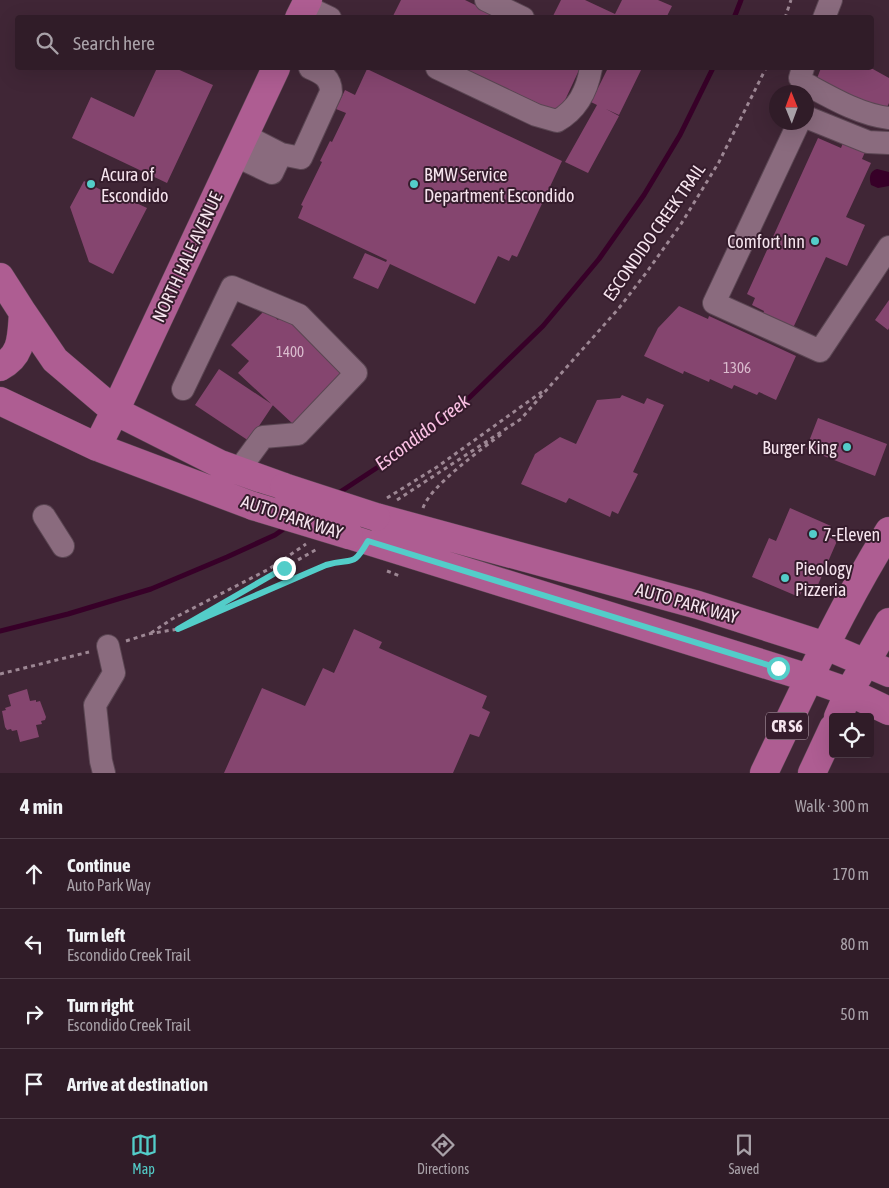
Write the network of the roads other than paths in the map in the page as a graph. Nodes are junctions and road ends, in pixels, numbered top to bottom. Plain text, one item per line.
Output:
1 (486, 0) edge
2 (831, 0) edge
3 (304, 8) edge
4 (322, 15) edge
5 (517, 15) edge
6 (825, 15) edge
7 (275, 70) edge
8 (314, 70) edge
9 (440, 70) edge
10 (591, 70) edge
11 (802, 70) edge
12 (889, 118) edge
13 (814, 120) edge
14 (795, 130) edge
15 (889, 143) edge
16 (239, 145) junction
17 (889, 247) edge
18 (0, 276) edge
19 (23, 313) junction
20 (0, 367) edge
21 (183, 389) dead end
22 (0, 401) edge
23 (115, 411) junction
24 (97, 447) junction
25 (238, 470) junction
26 (44, 516) dead end
27 (371, 524) junction
28 (889, 531) edge
29 (476, 544) junction
30 (63, 546) dead end
31 (418, 556) junction
32 (889, 622) edge
33 (108, 646) road end
34 (826, 646) junction
35 (877, 667) edge
36 (809, 678) junction
37 (849, 692) junction
38 (889, 711) edge
39 (840, 713) edge
40 (829, 737) edge
41 (102, 767) edge
42 (764, 773) edge
43 (812, 773) edge

1 - 5 street
2 - 6 street
3 - 4 street
7 - 16 main road, NORTH HALE AVENUE
8 - 16 street
9 - 10 street
11 - 12 street
13 - 15 street
14 - 17 street
16 - 23 main road, NORTH HALE AVENUE
18 - 19 main road, AUTO PARK WAY
19 - 20 main road
19 - 23 main road, AUTO PARK WAY
21 - 25 street
22 - 24 main road, AUTO PARK WAY
23 - 24 main road, NORTH HALE AVENUE
23 - 25 main road, AUTO PARK WAY
24 - 27 main road, AUTO PARK WAY, bridge
25 - 27 main road, AUTO PARK WAY, bridge
26 - 30 street
27 - 29 main road, AUTO PARK WAY
27 - 31 main road, AUTO PARK WAY
28 - 34 main road, CR S6
29 - 31 main road
29 - 34 main road, AUTO PARK WAY
31 - 36 main road, AUTO PARK WAY
32 - 35 main road
33 - 41 street
34 - 35 main road, AUTO PARK WAY
34 - 36 main road, CR S6
35 - 37 main road
36 - 37 main road, AUTO PARK WAY
36 - 42 main road, CR S6
37 - 38 main road, AUTO PARK WAY
37 - 39 main road
40 - 43 main road, CR S6

